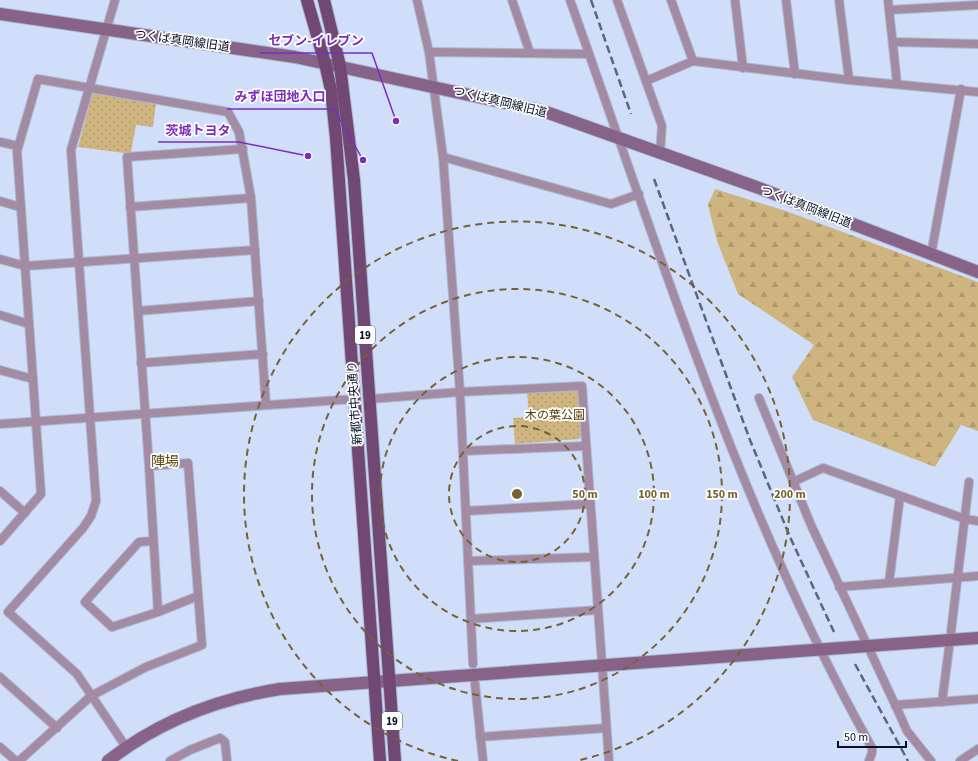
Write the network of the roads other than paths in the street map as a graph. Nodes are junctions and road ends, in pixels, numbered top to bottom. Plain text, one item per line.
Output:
1 (115, 0) edge
2 (307, 0) edge
3 (324, 0) edge
4 (417, 0) edge
5 (512, 0) edge
6 (570, 0) edge
7 (617, 0) edge
8 (672, 0) edge
9 (735, 0) edge
10 (786, 0) edge
11 (839, 0) edge
12 (888, 0) edge
13 (978, 5) edge
14 (889, 10) junction
15 (0, 14) edge
16 (106, 30) junction
17 (893, 42) junction
18 (978, 44) edge
19 (428, 52) junction
20 (530, 53) junction
21 (590, 54) junction
22 (693, 61) junction
23 (325, 63) junction
24 (340, 66) junction
25 (743, 68) junction
26 (795, 74) junction
27 (849, 80) junction
28 (646, 81) junction
29 (897, 83) junction
30 (434, 86) junction
31 (89, 88) junction
32 (961, 89) junction
33 (978, 92) edge
34 (619, 138) junction
35 (0, 142) edge
36 (18, 146) junction
37 (243, 149) junction
38 (660, 153) junction
39 (443, 157) junction
40 (639, 194) junction
41 (251, 198) junction
42 (0, 201) edge
43 (130, 207) junction
44 (20, 208) junction
45 (255, 250) junction
46 (931, 255) junction
47 (0, 259) edge
48 (134, 259) junction
49 (79, 262) junction
50 (25, 266) junction
51 (978, 272) edge
52 (259, 301) junction
53 (138, 311) junction
54 (0, 315) edge
55 (29, 324) junction
56 (263, 354) junction
57 (141, 363) junction
58 (0, 370) edge
59 (33, 379) junction
60 (460, 392) junction
61 (758, 398) dead end
62 (355, 399) junction
63 (370, 399) junction
64 (266, 405) junction
65 (145, 414) junction
66 (90, 417) junction
67 (36, 421) junction
68 (0, 424) edge
69 (586, 446) junction
70 (463, 450) junction
71 (149, 466) junction
72 (793, 482) junction
73 (969, 482) dead end
74 (0, 491) edge
75 (900, 496) junction
76 (590, 504) junction
77 (466, 511) junction
78 (25, 513) junction
79 (965, 518) junction
80 (978, 522) edge
81 (0, 541) edge
82 (153, 541) junction
83 (594, 556) junction
84 (468, 561) junction
85 (978, 576) edge
86 (958, 578) junction
87 (889, 583) junction
88 (839, 587) junction
89 (198, 596) junction
90 (4, 610) edge
91 (598, 610) junction
92 (158, 612) junction
93 (471, 619) junction
94 (951, 632) dead end
95 (978, 638) edge
96 (868, 646) junction
97 (949, 648) dead end
98 (821, 650) junction
99 (473, 664) dead end
100 (602, 666) junction
101 (0, 677) edge
102 (390, 680) junction
103 (373, 682) junction
104 (475, 684) dead end
105 (91, 696) junction
106 (978, 699) edge
107 (942, 702) junction
108 (895, 705) junction
109 (57, 728) junction
110 (606, 728) junction
111 (480, 738) junction
112 (0, 747) edge
113 (126, 747) junction
114 (978, 749) edge
115 (16, 761) edge
116 (20, 761) edge
117 (108, 761) edge
118 (170, 761) edge
119 (226, 761) edge
120 (380, 761) edge
121 (394, 761) edge
122 (483, 761) edge
123 (609, 761) edge
124 (868, 761) edge
125 (931, 761) edge
126 (960, 761) edge

1 - 16 street
2 - 23 main road, 新都市中央通り / 19
3 - 24 main road, 新都市中央通り / 19
4 - 19 street
5 - 20 street
6 - 21 street
7 - 28 street
8 - 22 street
9 - 25 street
10 - 26 street
11 - 27 street
12 - 14 street
13 - 14 street
14 - 17 street
15 - 16 street, つくば真岡線旧道
16 - 23 street, つくば真岡線旧道
16 - 31 street
17 - 18 street
17 - 29 street
19 - 20 street
19 - 30 street
20 - 21 street
21 - 34 street
22 - 25 street
22 - 28 street
23 - 24 street, つくば真岡線旧道
23 - 62 main road, 新都市中央通り / 19
24 - 30 street, つくば真岡線旧道
24 - 63 main road, 新都市中央通り / 19
25 - 26 street
26 - 27 street
27 - 29 street
28 - 38 street
29 - 32 street
30 - 34 street, つくば真岡線旧道
30 - 39 street
31 - 36 street
31 - 37 street
31 - 49 street
32 - 33 street
32 - 46 street
34 - 38 street, つくば真岡線旧道
34 - 40 street
35 - 36 street
36 - 44 street
37 - 41 street
37 - 43 street
38 - 46 street, つくば真岡線旧道
39 - 40 street
39 - 60 street
40 - 98 street
41 - 43 street
41 - 45 street
42 - 44 street
43 - 48 street
44 - 50 street
45 - 48 street
45 - 52 street
46 - 51 street, つくば真岡線旧道
47 - 50 street
48 - 49 street
48 - 53 street
49 - 50 street
49 - 66 street
50 - 55 street
52 - 53 street
52 - 56 street
53 - 57 street
54 - 55 street
55 - 59 street
56 - 57 street
56 - 64 street
57 - 65 street
58 - 59 street
59 - 67 street
60 - 63 street
60 - 69 street
60 - 70 street
61 - 72 street
62 - 64 street
62 - 103 main road, 新都市中央通り / 19
63 - 102 main road, 新都市中央通り / 19
64 - 65 street
65 - 66 street
65 - 71 street
66 - 67 street
66 - 90 street
67 - 68 street
67 - 78 street
69 - 70 street
69 - 76 street
70 - 77 street
71 - 82 street
71 - 89 street
72 - 75 street
72 - 88 street
73 - 79 street
74 - 78 street
75 - 79 street
75 - 87 street
76 - 77 street
76 - 83 street
77 - 84 street
78 - 81 street
79 - 80 street
79 - 86 street
82 - 92 street
82 - 92 street
83 - 84 street
83 - 91 street
84 - 93 street
85 - 86 street
86 - 87 street
86 - 94 street
87 - 88 street
88 - 96 street
89 - 92 street
89 - 105 street
90 - 105 street
91 - 93 street
91 - 100 street
93 - 99 street
95 - 96 street
96 - 98 street
96 - 108 street
97 - 107 street
98 - 100 street
98 - 124 street
100 - 102 street
100 - 110 street
101 - 109 street
102 - 103 street
102 - 121 main road, 新都市中央通り / 19
103 - 113 street
103 - 120 main road, 新都市中央通り / 19
104 - 111 street
105 - 109 street
105 - 113 street
106 - 107 street
107 - 108 street
108 - 125 street
109 - 116 street
110 - 111 street
110 - 123 street
111 - 122 street
112 - 115 street
113 - 117 street
114 - 126 street
118 - 119 street

